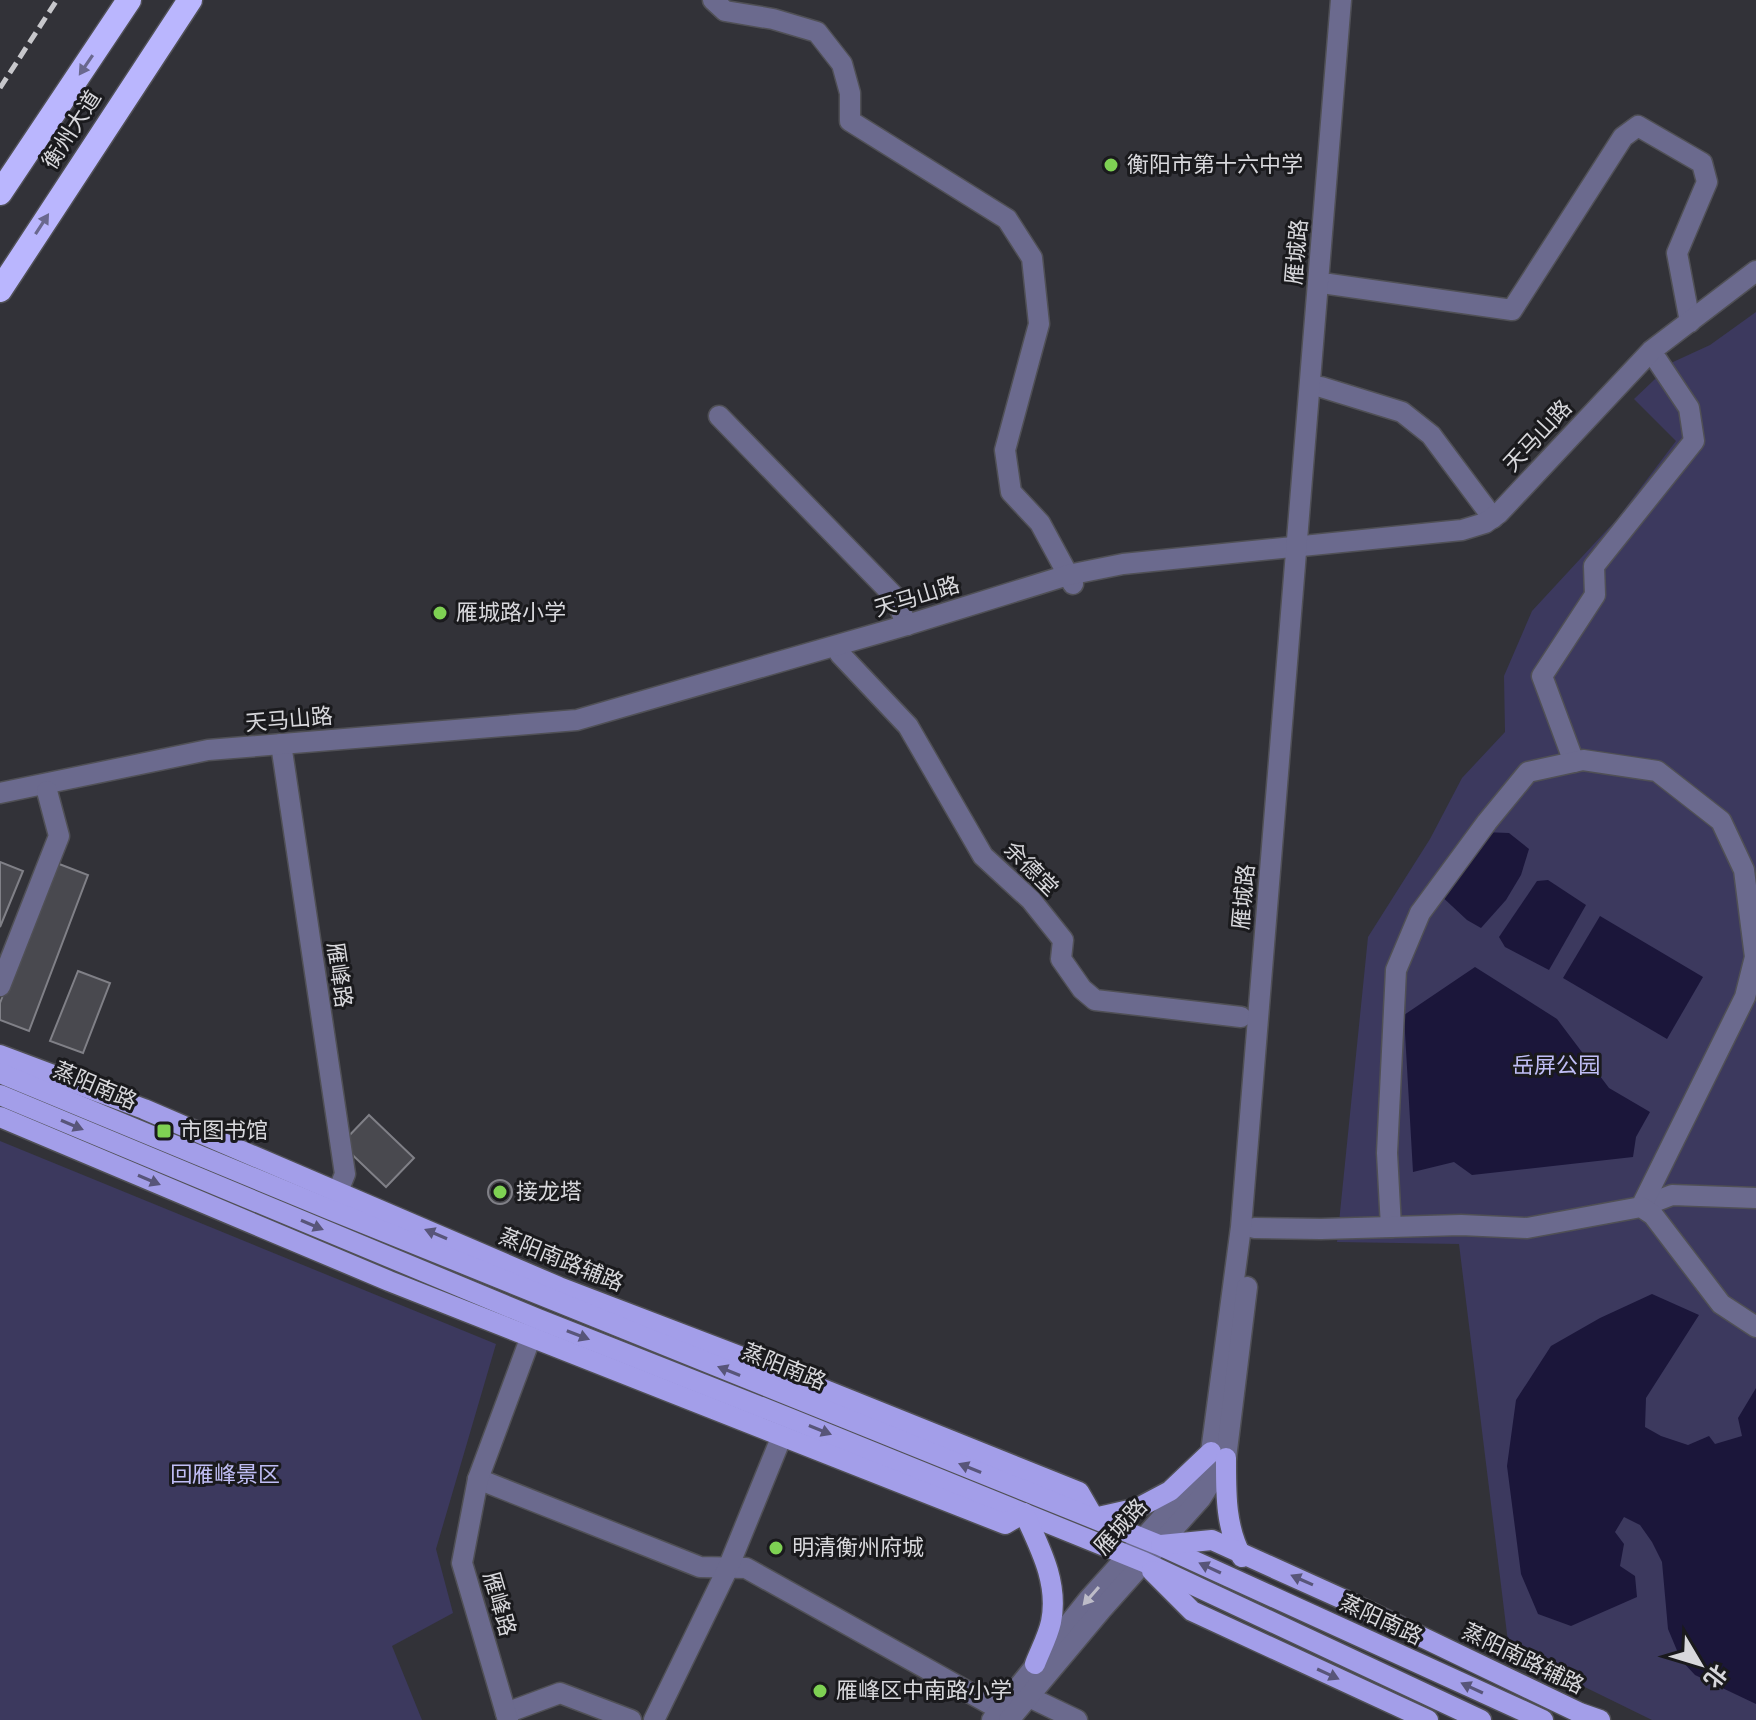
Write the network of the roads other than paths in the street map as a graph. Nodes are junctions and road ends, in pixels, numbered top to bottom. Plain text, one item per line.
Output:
1 (129, 0) edge
2 (190, 0) edge
3 (713, 0) edge
4 (1341, 0) edge
5 (1352, 0) edge
6 (0, 193) edge
7 (1756, 271) edge
8 (1329, 284) junction
9 (1756, 286) edge
10 (0, 290) edge
11 (1690, 322) junction
12 (1657, 360) junction
13 (1321, 387) junction
14 (719, 416) dead end
15 (1493, 518) junction
16 (1302, 552) junction
17 (1070, 580) junction
18 (907, 625) junction
19 (840, 654) junction
20 (282, 748) junction
21 (1574, 762) junction
22 (47, 791) junction
23 (0, 793) edge
24 (0, 802) edge
25 (0, 986) edge
26 (1241, 1017) dead end
27 (0, 1055) edge
28 (0, 1073) edge
29 (0, 1095) edge
30 (0, 1117) edge
31 (1756, 1198) edge
32 (334, 1201) junction
33 (1641, 1207) junction
34 (1391, 1227) junction
35 (1254, 1228) junction
36 (1756, 1327) edge
37 (534, 1328) junction
38 (786, 1427) junction
39 (1218, 1455) junction
40 (478, 1479) junction
41 (1024, 1513) junction
42 (1094, 1518) junction
43 (1151, 1542) junction
44 (1238, 1552) junction
45 (1136, 1559) junction
46 (728, 1568) junction
47 (1266, 1594) junction
48 (1035, 1664) junction
49 (1029, 1697) junction
50 (507, 1716) edge
51 (1000, 1716) edge
52 (631, 1720) edge
53 (654, 1720) edge
54 (1077, 1720) edge
55 (1428, 1720) edge
56 (1481, 1720) edge
57 (1543, 1720) edge
58 (1600, 1720) edge

1 -> 6 highway, 衡州大道
10 -> 2 highway, 衡州大道
3 - 17 street
4 - 16 street, 雁城路
5 - 8 street, 雁城路
7 - 11 street, 天马山路
8 - 11 street
8 - 13 street, 雁城路
9 - 12 street, 天马山路
11 - 15 street, 天马山路
12 - 16 street, 天马山路
12 - 21 street
13 - 15 street
13 - 16 street, 雁城路
14 - 18 street
15 - 16 street, 天马山路
16 - 17 street, 天马山路
16 - 35 street, 雁城路
16 - 39 street, 雁城路
17 - 18 street, 天马山路
17 - 19 street, 天马山路
18 - 20 street, 天马山路
19 - 20 street, 天马山路
19 - 26 street, 余德堂
20 - 22 street, 天马山路
20 - 23 street, 天马山路
20 - 32 street, 雁峰路
21 - 33 street
21 - 34 street
22 - 24 street, 天马山路
22 - 25 street
27 - 32 main road
28 - 32 main road, 蒸阳南路
29 -> 37 main road, 蒸阳南路
30 -> 37 main road
31 - 33 street
42 -> 32 main road, 蒸阳南路
33 - 34 street
33 - 36 street
34 - 35 street
35 - 39 street, 雁城路
37 -> 38 main road, 蒸阳南路
37 - 40 street, 雁峰路
38 -> 41 main road, 蒸阳南路
38 - 46 street
39 - 42 main road
39 - 43 street, 雁城路
39 - 44 main road
40 - 46 street
40 - 50 street, 雁峰路
41 - 45 main road, 蒸阳南路
41 - 48 main road
42 - 43 main road, 蒸阳南路
43 - 44 main road, 蒸阳南路辅路
43 - 45 street, 雁城路
47 -> 43 main road, 蒸阳南路
44 - 47 main road
58 -> 44 main road, 蒸阳南路辅路
45 -> 48 street, 雁城路
45 - 49 street, 雁城路
45 -> 55 main road
45 - 56 main road, 蒸阳南路
46 - 51 street
46 - 53 street
57 -> 47 main road, 蒸阳南路
48 - 51 street, 雁城路
49 - 51 street, 雁城路
49 - 54 street
50 - 52 street

